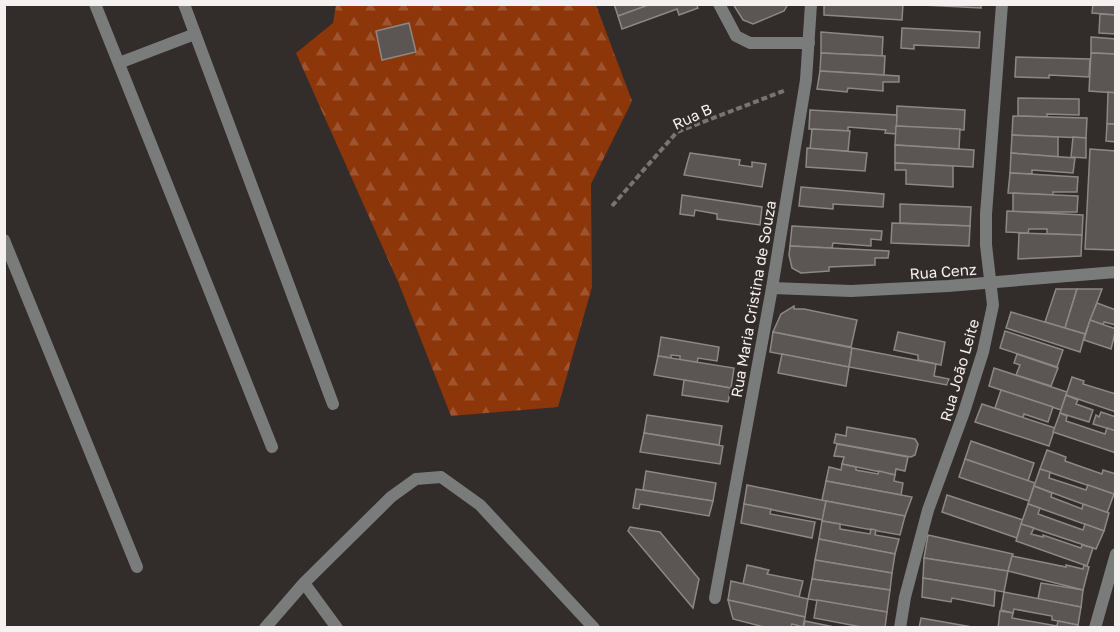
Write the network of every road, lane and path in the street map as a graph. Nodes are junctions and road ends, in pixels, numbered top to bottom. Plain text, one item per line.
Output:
1 (95, 4) edge
2 (184, 4) edge
3 (719, 4) edge
4 (811, 4) edge
5 (1002, 4) edge
6 (195, 34) junction
7 (809, 43) junction
8 (118, 63) junction
9 (806, 80) junction
10 (612, 206) dead end
11 (4, 240) edge
12 (1116, 272) edge
13 (990, 283) junction
14 (772, 288) junction
15 (333, 404) dead end
16 (272, 447) dead end
17 (1116, 554) edge
18 (137, 567) dead end
19 (304, 583) junction
20 (715, 598) dead end
21 (265, 627) edge
22 (337, 627) edge
23 (594, 627) edge
24 (900, 627) edge
25 (1095, 627) edge

1 - 8 street
2 - 6 street
3 - 7 street
4 - 7 street, Rua Maria Cristina de Souza
5 - 13 street, Rua João Leite
6 - 8 street
6 - 15 street
7 - 9 street, Rua Maria Cristina de Souza
8 - 16 street
9 - 10 path, Rua B
9 - 14 street, Rua Maria Cristina de Souza
11 - 18 street
12 - 13 street, Rua Cenz
13 - 14 street, Rua Cenz
13 - 24 street, Rua João Leite
14 - 20 street, Rua Maria Cristina de Souza
17 - 25 street
19 - 21 street
19 - 22 street
19 - 23 street

